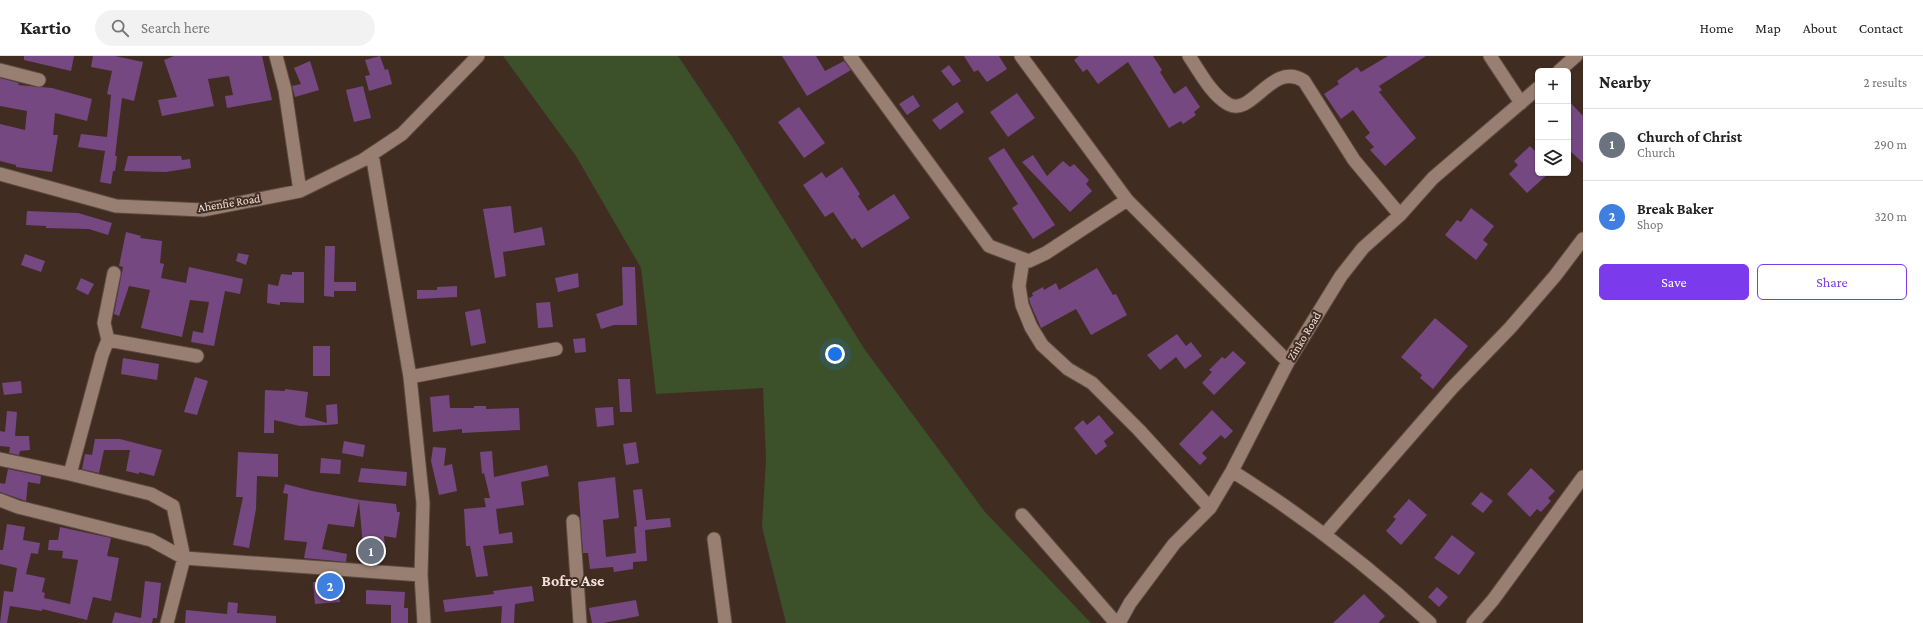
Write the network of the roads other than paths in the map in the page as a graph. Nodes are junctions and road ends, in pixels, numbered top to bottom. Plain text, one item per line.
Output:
1 (276, 56) edge
2 (478, 56) edge
3 (850, 56) edge
4 (1021, 56) edge
5 (1189, 56) edge
6 (1490, 56) edge
7 (1576, 56) edge
8 (1562, 68) edge
9 (0, 70) edge
10 (39, 80) dead end
11 (1535, 91) edge
12 (1521, 103) junction
13 (372, 154) junction
14 (0, 174) edge
15 (300, 191) junction
16 (1127, 200) junction
17 (1400, 215) junction
18 (1583, 239) edge
19 (1023, 260) junction
20 (114, 274) dead end
21 (108, 340) junction
22 (556, 349) dead end
23 (197, 356) dead end
24 (1288, 362) junction
25 (410, 377) junction
26 (0, 459) edge
27 (1232, 471) junction
28 (70, 474) junction
29 (1583, 476) edge
30 (0, 500) edge
31 (1210, 508) junction
32 (1022, 514) dead end
33 (573, 521) dead end
34 (1325, 534) junction
35 (714, 539) dead end
36 (184, 558) junction
37 (421, 575) junction
38 (167, 623) edge
39 (424, 623) edge
40 (580, 623) edge
41 (725, 623) edge
42 (1118, 623) edge
43 (1430, 623) edge
44 (1473, 623) edge

1 - 15 street
2 - 13 street, Ahenfie Road
3 - 19 street
4 - 16 street
5 - 17 street
6 - 12 street
7 - 8 street
9 - 10 street
11 - 12 street, Zinko Road
12 - 17 street, Zinko Road
13 - 15 street, Ahenfie Road
13 - 25 street
14 - 15 street, Ahenfie Road
16 - 19 street
16 - 24 street
17 - 24 street, Zinko Road
18 - 34 street
19 - 31 street
20 - 21 street
21 - 23 street
21 - 28 street
22 - 25 street
24 - 27 street, Zinko Road
25 - 37 street
26 - 28 street
27 - 31 street, Zinko Road
27 - 34 street
28 - 36 street
29 - 44 street
30 - 36 street
31 - 42 street, Zinko Road
32 - 42 street
33 - 40 street
34 - 43 street
35 - 41 street
36 - 37 street
36 - 38 street
37 - 39 street

